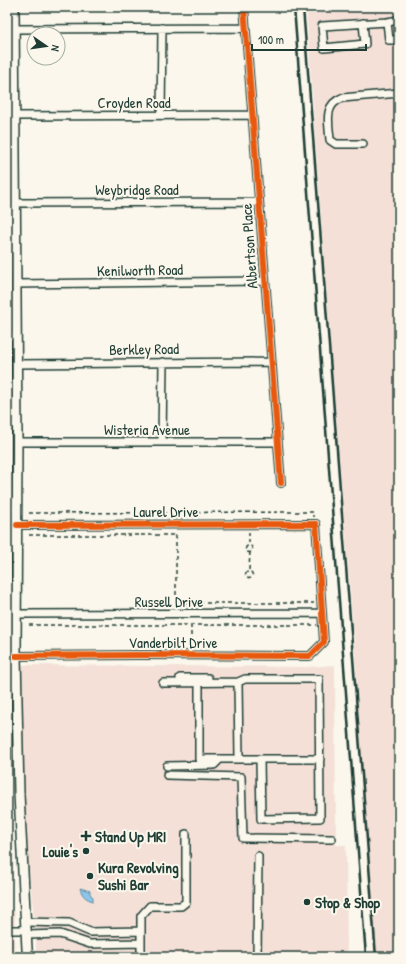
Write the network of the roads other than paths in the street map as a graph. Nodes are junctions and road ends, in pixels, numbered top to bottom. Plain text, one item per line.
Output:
1 (14, 7) edge
2 (244, 7) edge
3 (399, 20) edge
4 (387, 22) junction
5 (363, 23) junction
6 (162, 28) junction
7 (246, 28) junction
8 (14, 29) junction
9 (399, 40) edge
10 (11, 72) edge
11 (399, 93) edge
12 (161, 115) junction
13 (252, 115) junction
14 (15, 116) junction
15 (363, 144) dead end
16 (11, 162) edge
17 (259, 202) junction
18 (16, 203) junction
19 (265, 281) junction
20 (16, 284) junction
21 (12, 336) edge
22 (163, 362) junction
23 (271, 362) junction
24 (17, 364) junction
25 (7, 424) edge
26 (17, 424) junction
27 (17, 442) junction
28 (162, 442) junction
29 (278, 442) junction
30 (281, 483) dead end
31 (7, 510) edge
32 (17, 510) junction
33 (17, 525) junction
34 (7, 597) edge
35 (17, 597) junction
36 (322, 613) junction
37 (16, 614) junction
38 (16, 656) junction
39 (208, 678) dead end
40 (238, 682) junction
41 (199, 688) dead end
42 (220, 759) junction
43 (239, 759) junction
44 (260, 759) junction
45 (320, 759) junction
46 (209, 769) dead end
47 (167, 770) junction
48 (186, 834) dead end
49 (332, 839) dead end
50 (258, 856) dead end
51 (26, 929) junction
52 (7, 930) edge
53 (141, 931) junction
54 (141, 943) junction
55 (26, 954) edge
56 (141, 957) edge
57 (257, 957) edge

1 - 8 main road
2 - 7 street, Albertson Place
3 - 4 street
4 - 5 street
4 - 9 street
5 - 5 street
6 - 7 street
6 - 8 street
6 - 12 street
7 - 13 street, Albertson Place
8 - 10 main road
10 - 14 main road
11 - 15 street
12 - 13 street, Croyden Road
12 - 14 street, Croyden Road
13 - 17 street, Albertson Place
14 - 16 main road
16 - 18 main road
17 - 18 street, Weybridge Road
17 - 19 street, Albertson Place
18 - 20 main road
19 - 20 street, Kenilworth Road
19 - 23 street, Albertson Place
20 - 21 main road
21 - 24 main road
22 - 23 street, Berkley Road
22 - 24 street, Berkley Road
22 - 28 street
23 - 29 street, Albertson Place
24 - 26 main road
25 - 26 street
26 - 27 main road
27 - 28 street, Wisteria Avenue
27 - 32 main road
28 - 29 street, Wisteria Avenue
29 - 30 street, Albertson Place
31 - 32 street
32 - 33 main road
33 - 35 main road
33 - 36 street, Laurel Drive
34 - 35 street
35 - 37 main road
36 - 37 street, Russell Drive
36 - 38 street, Vanderbilt Drive
37 - 38 main road
38 - 51 main road
39 - 40 street
40 - 43 street
40 - 45 street
41 - 42 street
42 - 43 street
42 - 47 street
43 - 44 street
44 - 45 street
44 - 45 street
46 - 47 street
47 - 49 street
48 - 53 street
50 - 57 street
51 - 52 street
51 - 53 street
51 - 54 street
51 - 55 main road
53 - 54 street
54 - 56 street

